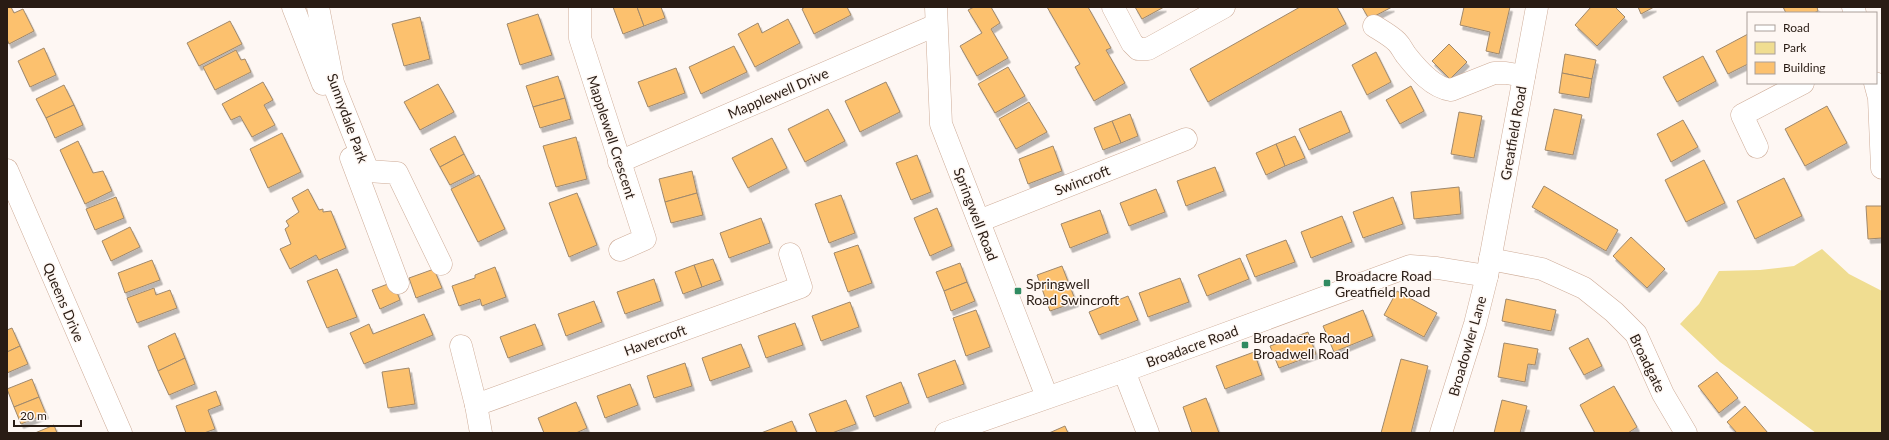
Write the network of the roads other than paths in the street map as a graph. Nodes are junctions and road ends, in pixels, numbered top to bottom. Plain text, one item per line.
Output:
1 (293, 7) edge
2 (318, 7) edge
3 (580, 7) edge
4 (1113, 7) edge
5 (1224, 7) edge
6 (1538, 7) edge
7 (936, 16) edge
8 (1374, 26) dead end
9 (1524, 76) junction
10 (1801, 84) edge
11 (1875, 84) edge
12 (1186, 139) dead end
13 (1757, 147) dead end
14 (619, 162) junction
15 (1882, 168) edge
16 (7, 170) edge
17 (979, 221) junction
18 (620, 250) dead end
19 (790, 254) dead end
20 (441, 264) dead end
21 (1488, 267) junction
22 (398, 283) dead end
23 (460, 346) dead end
24 (1124, 371) junction
25 (1047, 397) junction
26 (476, 406) junction
27 (121, 433) edge
28 (480, 433) edge
29 (946, 433) edge
30 (1148, 433) edge
31 (1441, 433) edge
32 (1686, 433) edge

1 - 22 street, Sunnydale Park
2 - 20 street, Sunnydale Park
3 - 14 street, Mapplewell Crescent
4 - 5 street
6 - 9 street, Greatfield Road
7 - 14 street, Mapplewell Drive
7 - 17 street, Springwell Road
8 - 9 street
9 - 21 street, Greatfield Road
10 - 13 street
11 - 15 street
12 - 17 street, Swincroft
14 - 18 street, Mapplewell Crescent
16 - 27 street, Queens Drive
17 - 25 street, Springwell Road
19 - 26 street, Havercroft
21 - 24 street, Broadacre Road
21 - 31 street, Broadowler Lane
21 - 32 street, Broadgate
23 - 26 street
24 - 25 street, Broadacre Road
24 - 30 street
25 - 29 street, Broadacre Road
26 - 28 street

